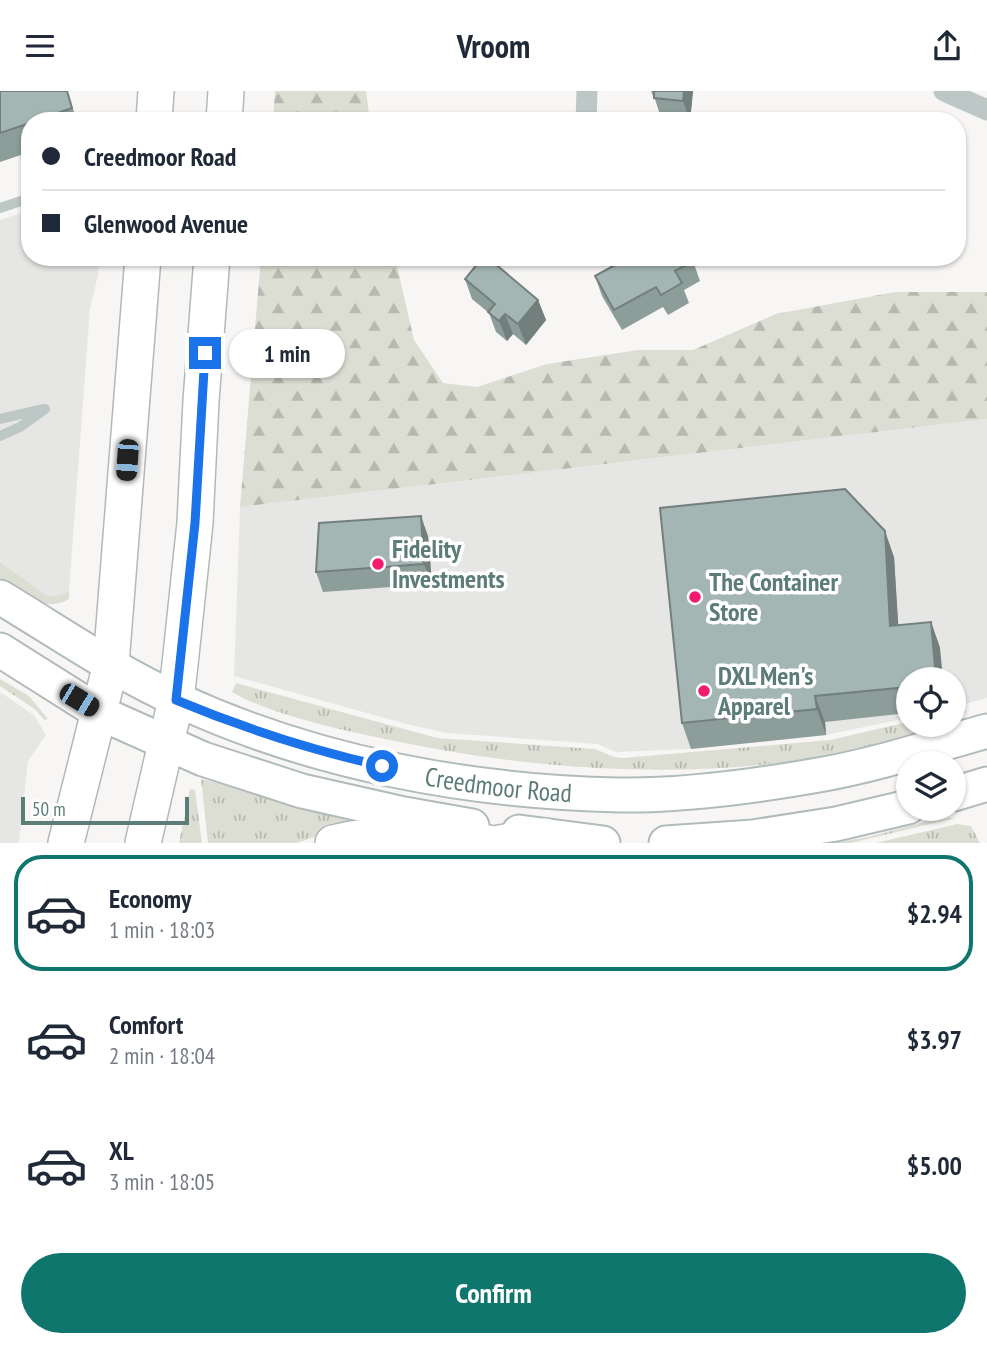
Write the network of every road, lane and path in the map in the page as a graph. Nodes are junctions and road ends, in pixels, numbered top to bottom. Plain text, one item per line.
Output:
1 (156, 91) edge
2 (226, 91) edge
3 (587, 91) edge
4 (944, 91) edge
5 (987, 110) edge
6 (155, 112) edge
7 (225, 112) edge
8 (586, 112) edge
9 (21, 201) edge
10 (0, 208) edge
11 (142, 266) edge
12 (211, 266) edge
13 (0, 418) edge
14 (0, 436) edge
15 (0, 597) edge
16 (0, 650) edge
17 (111, 664) junction
18 (176, 700) junction
19 (100, 713) junction
20 (987, 731) edge
21 (167, 742) junction
22 (987, 784) edge
23 (966, 790) edge
24 (896, 810) edge
25 (545, 836) junction
26 (66, 843) edge
27 (143, 843) edge
28 (333, 843) edge
29 (489, 843) edge
30 (499, 843) edge
31 (603, 843) edge
32 (666, 843) edge

1 - 6 highway
2 - 7 highway
3 - 8 street
4 - 5 street
9 - 10 lane
11 - 17 highway
12 - 18 highway
13 - 14 lane
15 - 17 main road, Creedmoor Road
16 - 19 main road, Creedmoor Road
17 - 18 main road, Creedmoor Road
17 - 19 highway
18 - 20 main road, Creedmoor Road
18 - 21 highway
19 - 21 main road, Creedmoor Road
19 - 26 highway
21 - 25 main road, Creedmoor Road
21 - 27 highway
22 - 23 main road
24 - 32 main road
25 - 30 highway
25 - 31 main road, Creedmoor Road
28 - 29 highway

